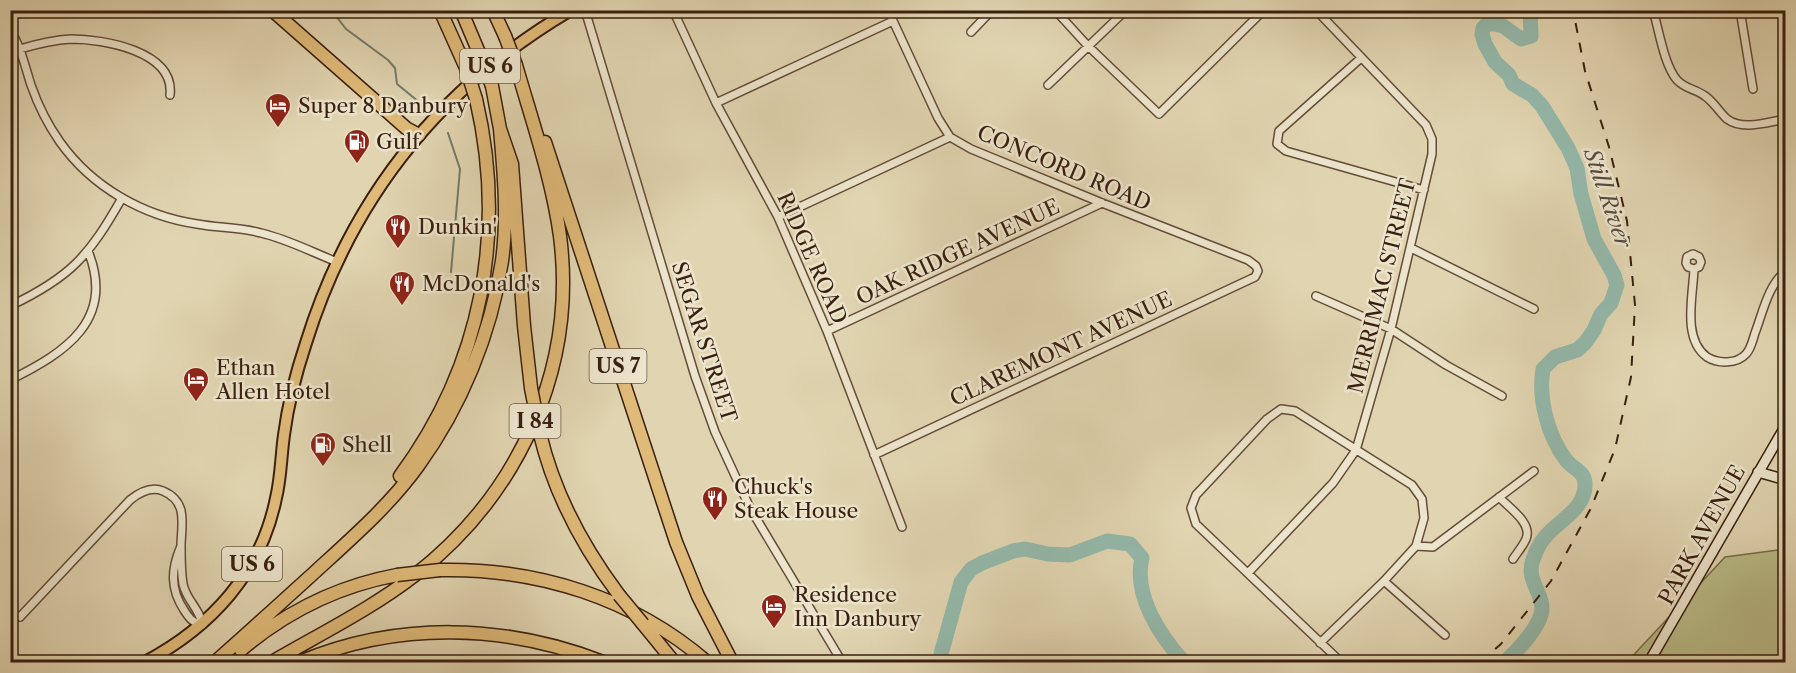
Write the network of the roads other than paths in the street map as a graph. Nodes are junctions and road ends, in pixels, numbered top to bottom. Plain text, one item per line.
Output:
1 (272, 10) edge
2 (284, 10) edge
3 (440, 10) edge
4 (461, 10) edge
5 (494, 10) edge
6 (571, 10) edge
7 (585, 10) edge
8 (673, 10) edge
9 (888, 10) edge
10 (992, 10) edge
11 (1055, 10) edge
12 (1126, 10) edge
13 (1264, 10) edge
14 (1316, 10) edge
15 (1653, 10) edge
16 (1740, 10) edge
17 (893, 21) junction
18 (10, 30) edge
19 (971, 32) dead end
20 (1088, 45) junction
21 (20, 49) junction
22 (1361, 58) junction
23 (516, 65) junction
24 (1048, 84) dead end
25 (1753, 89) dead end
26 (170, 95) dead end
27 (716, 103) junction
28 (1785, 119) edge
29 (500, 129) junction
30 (419, 135) junction
31 (950, 137) junction
32 (1424, 190) junction
33 (122, 198) junction
34 (1102, 203) junction
35 (778, 218) junction
36 (1411, 248) junction
37 (88, 251) junction
38 (337, 262) junction
39 (1694, 269) dead end
40 (1258, 271) joint
41 (1785, 271) edge
42 (1316, 296) dead end
43 (10, 306) edge
44 (1534, 309) dead end
45 (1391, 329) junction
46 (827, 332) junction
47 (10, 380) edge
48 (1502, 396) dead end
49 (1785, 425) edge
50 (1356, 450) junction
51 (874, 455) junction
52 (1534, 471) dead end
53 (1758, 472) junction
54 (1785, 480) edge
55 (1498, 497) junction
56 (902, 527) dead end
57 (1416, 546) junction
58 (1513, 559) dead end
59 (316, 571) junction
60 (1248, 573) junction
61 (1384, 581) junction
62 (20, 617) dead end
63 (202, 625) junction
64 (1445, 635) dead end
65 (1320, 643) junction
66 (145, 663) edge
67 (215, 663) edge
68 (226, 663) edge
69 (272, 663) edge
70 (300, 663) edge
71 (603, 663) edge
72 (674, 663) edge
73 (707, 663) edge
74 (732, 663) edge
75 (842, 663) edge
76 (1341, 663) edge
77 (1649, 663) edge

1 - 30 highway
2 - 30 highway
3 - 59 highway, bridge
4 - 29 highway, bridge
5 - 23 highway, I 84, bridge
6 - 30 main road, US 6
7 - 75 street, SEGAR STREET
8 - 27 street, RIDGE ROAD
9 - 17 street, CONCORD ROAD
10 - 19 street
11 - 20 street
12 - 20 street
13 - 20 street
14 - 22 street, MERRIMAC STREET
15 - 28 street
16 - 25 street
17 - 27 street
17 - 31 street, CONCORD ROAD
18 - 21 street
20 - 24 street
21 - 26 street
21 - 33 street
22 - 32 street, MERRIMAC STREET
22 - 32 street
23 - 69 highway, I 84
23 - 74 highway, US 7
27 - 35 street, RIDGE ROAD
29 - 59 highway
29 - 72 highway, bridge
30 - 38 main road, US 6
31 - 34 street, CONCORD ROAD
31 - 35 street
32 - 36 street, MERRIMAC STREET
33 - 37 street
33 - 38 street
34 - 40 street, CONCORD ROAD
34 - 46 street, OAK RIDGE AVENUE
35 - 46 street, RIDGE ROAD
36 - 44 street
36 - 45 street, MERRIMAC STREET
37 - 43 street
37 - 47 street
38 - 63 main road, US 6
39 - 41 street
40 - 51 street, CLAREMONT AVENUE
42 - 45 street
45 - 48 street
45 - 50 street, MERRIMAC STREET
46 - 51 street, RIDGE ROAD
49 - 53 main road, PARK AVENUE
50 - 57 street
50 - 60 street, MERRIMAC STREET
50 - 60 street
51 - 56 street, RIDGE ROAD
52 - 55 street
53 - 54 main road
53 - 77 main road, PARK AVENUE
55 - 57 street
55 - 58 street
57 - 61 street
59 - 67 highway
60 - 65 street
61 - 64 street
61 - 65 street
62 - 63 street
63 - 66 main road, US 6
65 - 76 street
68 - 73 highway, bridge
70 - 71 highway

